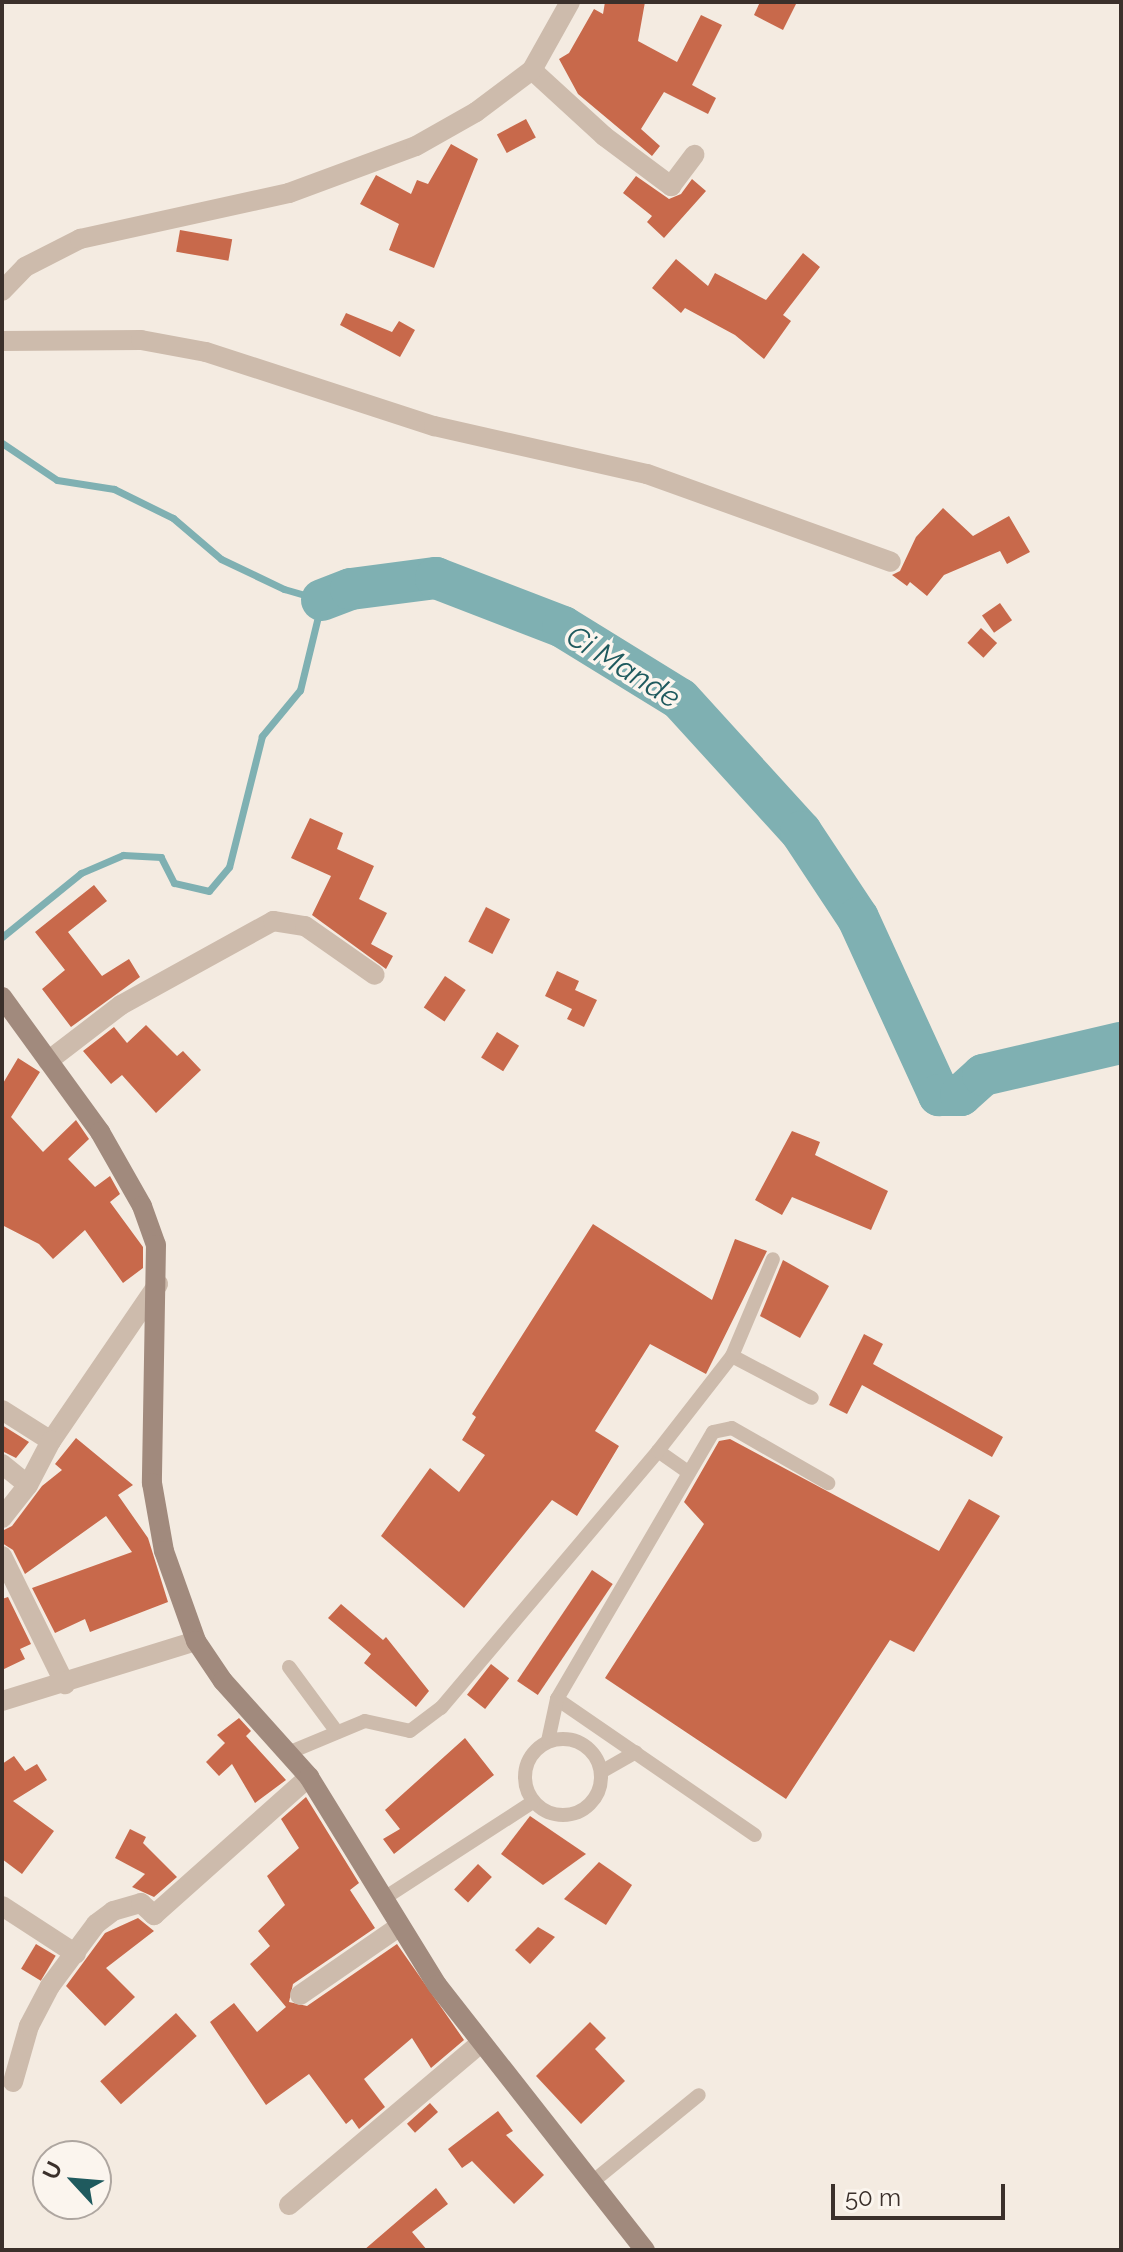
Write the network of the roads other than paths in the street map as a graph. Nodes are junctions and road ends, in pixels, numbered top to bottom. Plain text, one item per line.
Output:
1 (570, 2) edge
2 (532, 70) junction
3 (694, 155) dead end
4 (2, 291) edge
5 (2, 341) edge
6 (891, 562) dead end
7 (375, 975) dead end
8 (3, 998) edge
9 (48, 1061) junction
10 (773, 1259) dead end
11 (158, 1284) junction
12 (732, 1356) junction
13 (812, 1398) dead end
14 (2, 1410) edge
15 (51, 1441) junction
16 (658, 1451) junction
17 (2, 1464) edge
18 (688, 1472) junction
19 (828, 1483) dead end
20 (28, 1485) junction
21 (2, 1518) edge
22 (5, 1569) edge
23 (196, 1641) junction
24 (289, 1667) dead end
25 (65, 1684) junction
26 (557, 1699) junction
27 (2, 1701) edge
28 (337, 1732) junction
29 (548, 1741) junction
30 (636, 1752) junction
31 (288, 1753) junction
32 (601, 1772) junction
33 (309, 1777) junction
34 (533, 1802) junction
35 (755, 1835) dead end
36 (386, 1897) junction
37 (2, 1906) edge
38 (400, 1926) junction
39 (76, 1954) junction
40 (300, 1995) dead end
41 (481, 2043) junction
42 (13, 2082) dead end
43 (699, 2095) dead end
44 (591, 2183) junction
45 (289, 2205) dead end
46 (645, 2250) edge

1 - 2 street
2 - 3 street
2 - 4 street
5 - 6 street
7 - 9 street
8 - 9 main road
9 - 11 main road
10 - 12 lane
11 - 15 street
11 - 23 main road
12 - 13 lane
12 - 16 lane
14 - 15 street
15 - 20 street
16 - 18 lane
16 - 28 lane
17 - 20 street
18 - 19 lane
18 - 26 lane
20 - 21 street
22 - 25 street
23 - 25 street
23 - 31 main road
24 - 28 lane
25 - 27 street
26 - 29 lane
26 - 30 lane
28 - 31 lane
29 - 32 lane
29 - 34 lane
30 - 32 lane
30 - 35 lane
31 - 33 main road
32 - 34 lane
33 - 36 main road
33 - 39 street
34 - 36 lane
36 - 38 main road
37 - 39 street
38 - 40 street
38 - 41 main road
39 - 42 street
41 - 44 main road
41 - 45 street
43 - 44 lane
44 - 46 main road

